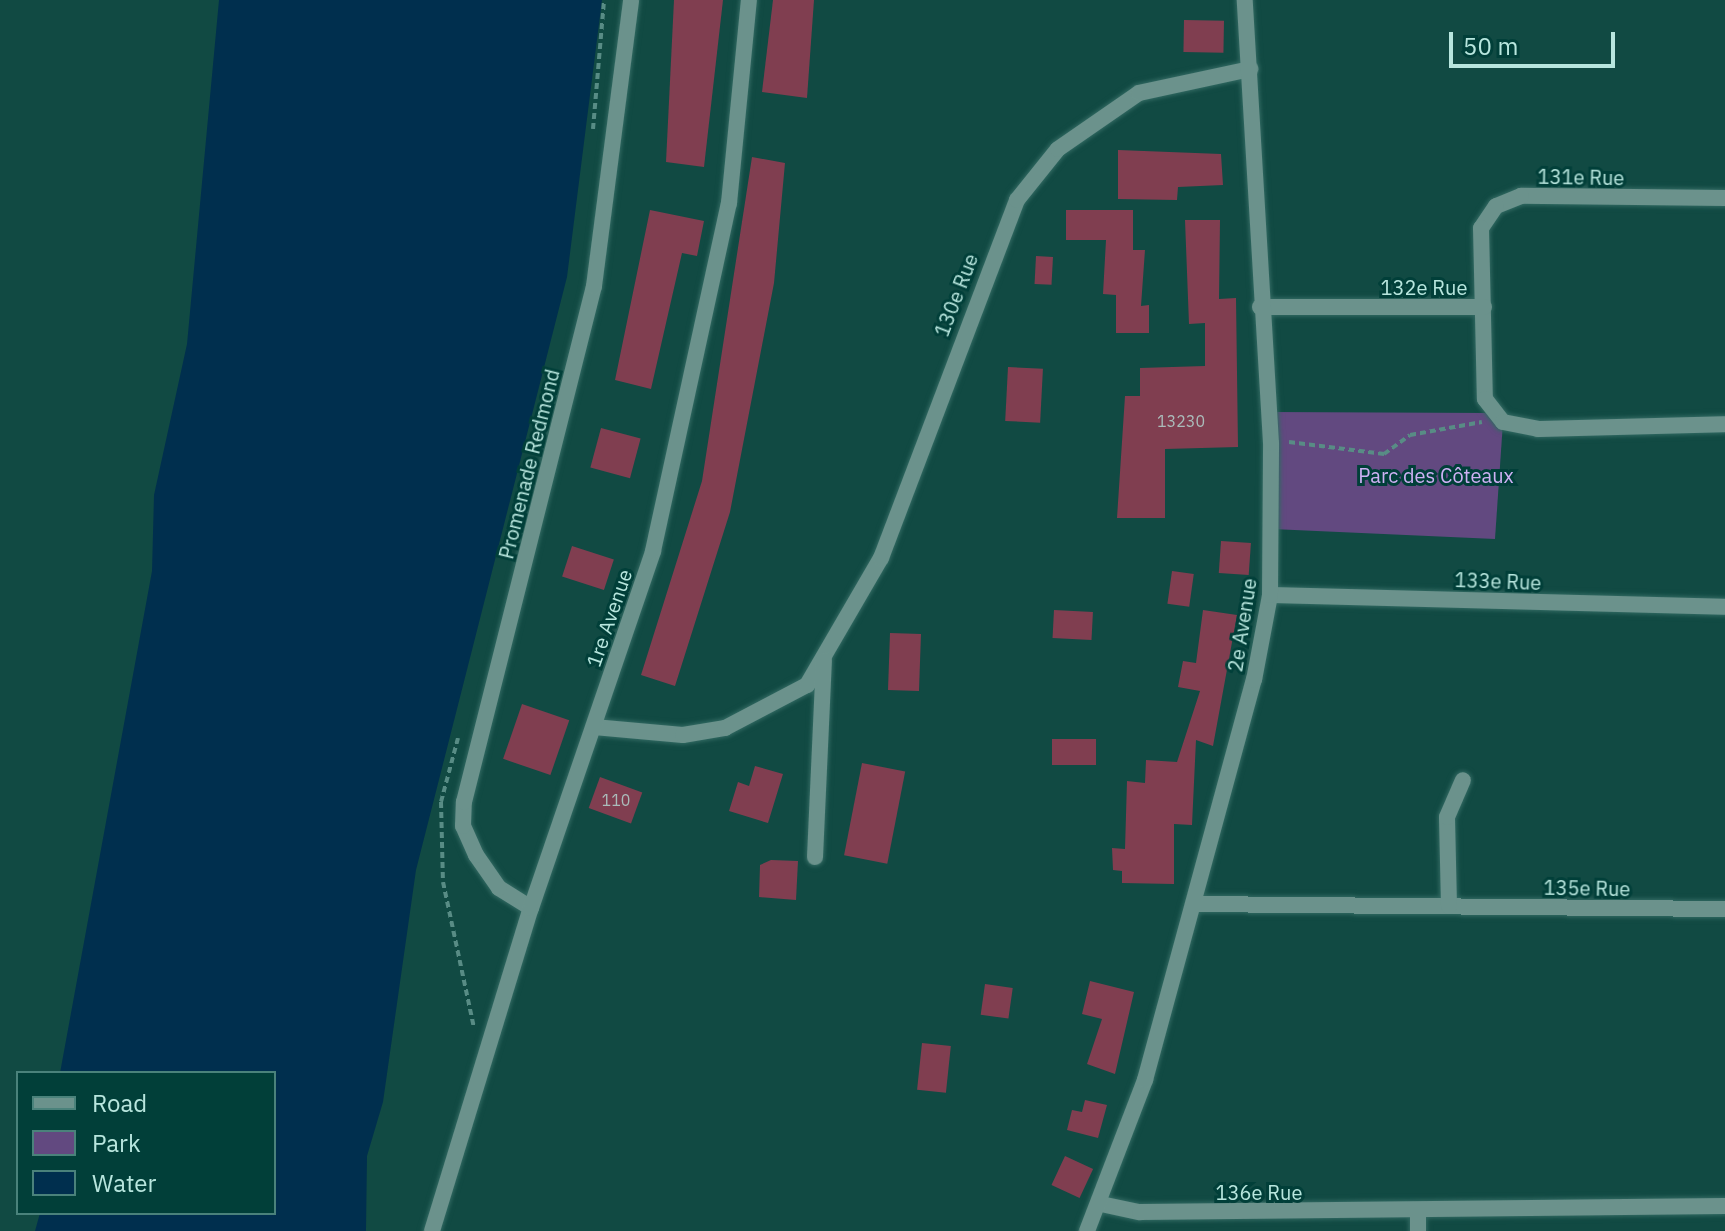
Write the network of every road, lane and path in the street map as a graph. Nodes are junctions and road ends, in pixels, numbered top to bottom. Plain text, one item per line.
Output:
1 (631, 0) edge
2 (749, 0) edge
3 (1245, 0) edge
4 (1250, 69) junction
5 (1725, 198) edge
6 (1260, 307) junction
7 (1484, 307) junction
8 (1497, 418) junction
9 (1725, 424) edge
10 (1271, 443) junction
11 (1270, 595) junction
12 (1725, 607) edge
13 (824, 660) junction
14 (594, 727) junction
15 (1463, 780) dead end
16 (815, 857) dead end
17 (1195, 904) junction
18 (1449, 906) junction
19 (531, 908) junction
20 (1725, 909) edge
21 (1101, 1204) junction
22 (1725, 1206) edge
23 (1418, 1211) junction
24 (432, 1231) edge
25 (1087, 1231) edge
26 (1418, 1231) edge

1 - 19 street, Promenade Redmond
2 - 14 street, 1re Avenue
3 - 4 street, 2e Avenue
4 - 6 street, 2e Avenue
4 - 13 street, 130e Rue
5 - 7 street, 131e Rue
6 - 7 street, 132e Rue
6 - 10 street, 2e Avenue
7 - 8 street, 132e Rue
8 - 9 street
8 - 10 path
10 - 11 street, 2e Avenue
11 - 12 street, 133e Rue
11 - 17 street, 2e Avenue
13 - 14 street, 130e Rue
13 - 16 street, 130e Rue
14 - 19 street, 1re Avenue
15 - 18 street
17 - 18 street, 135e Rue
17 - 21 street, 2e Avenue
18 - 20 street, 135e Rue
19 - 24 street, 1re Avenue
21 - 23 street, 136e Rue
21 - 25 street, 2e Avenue
22 - 23 street, 136e Rue
23 - 26 street

